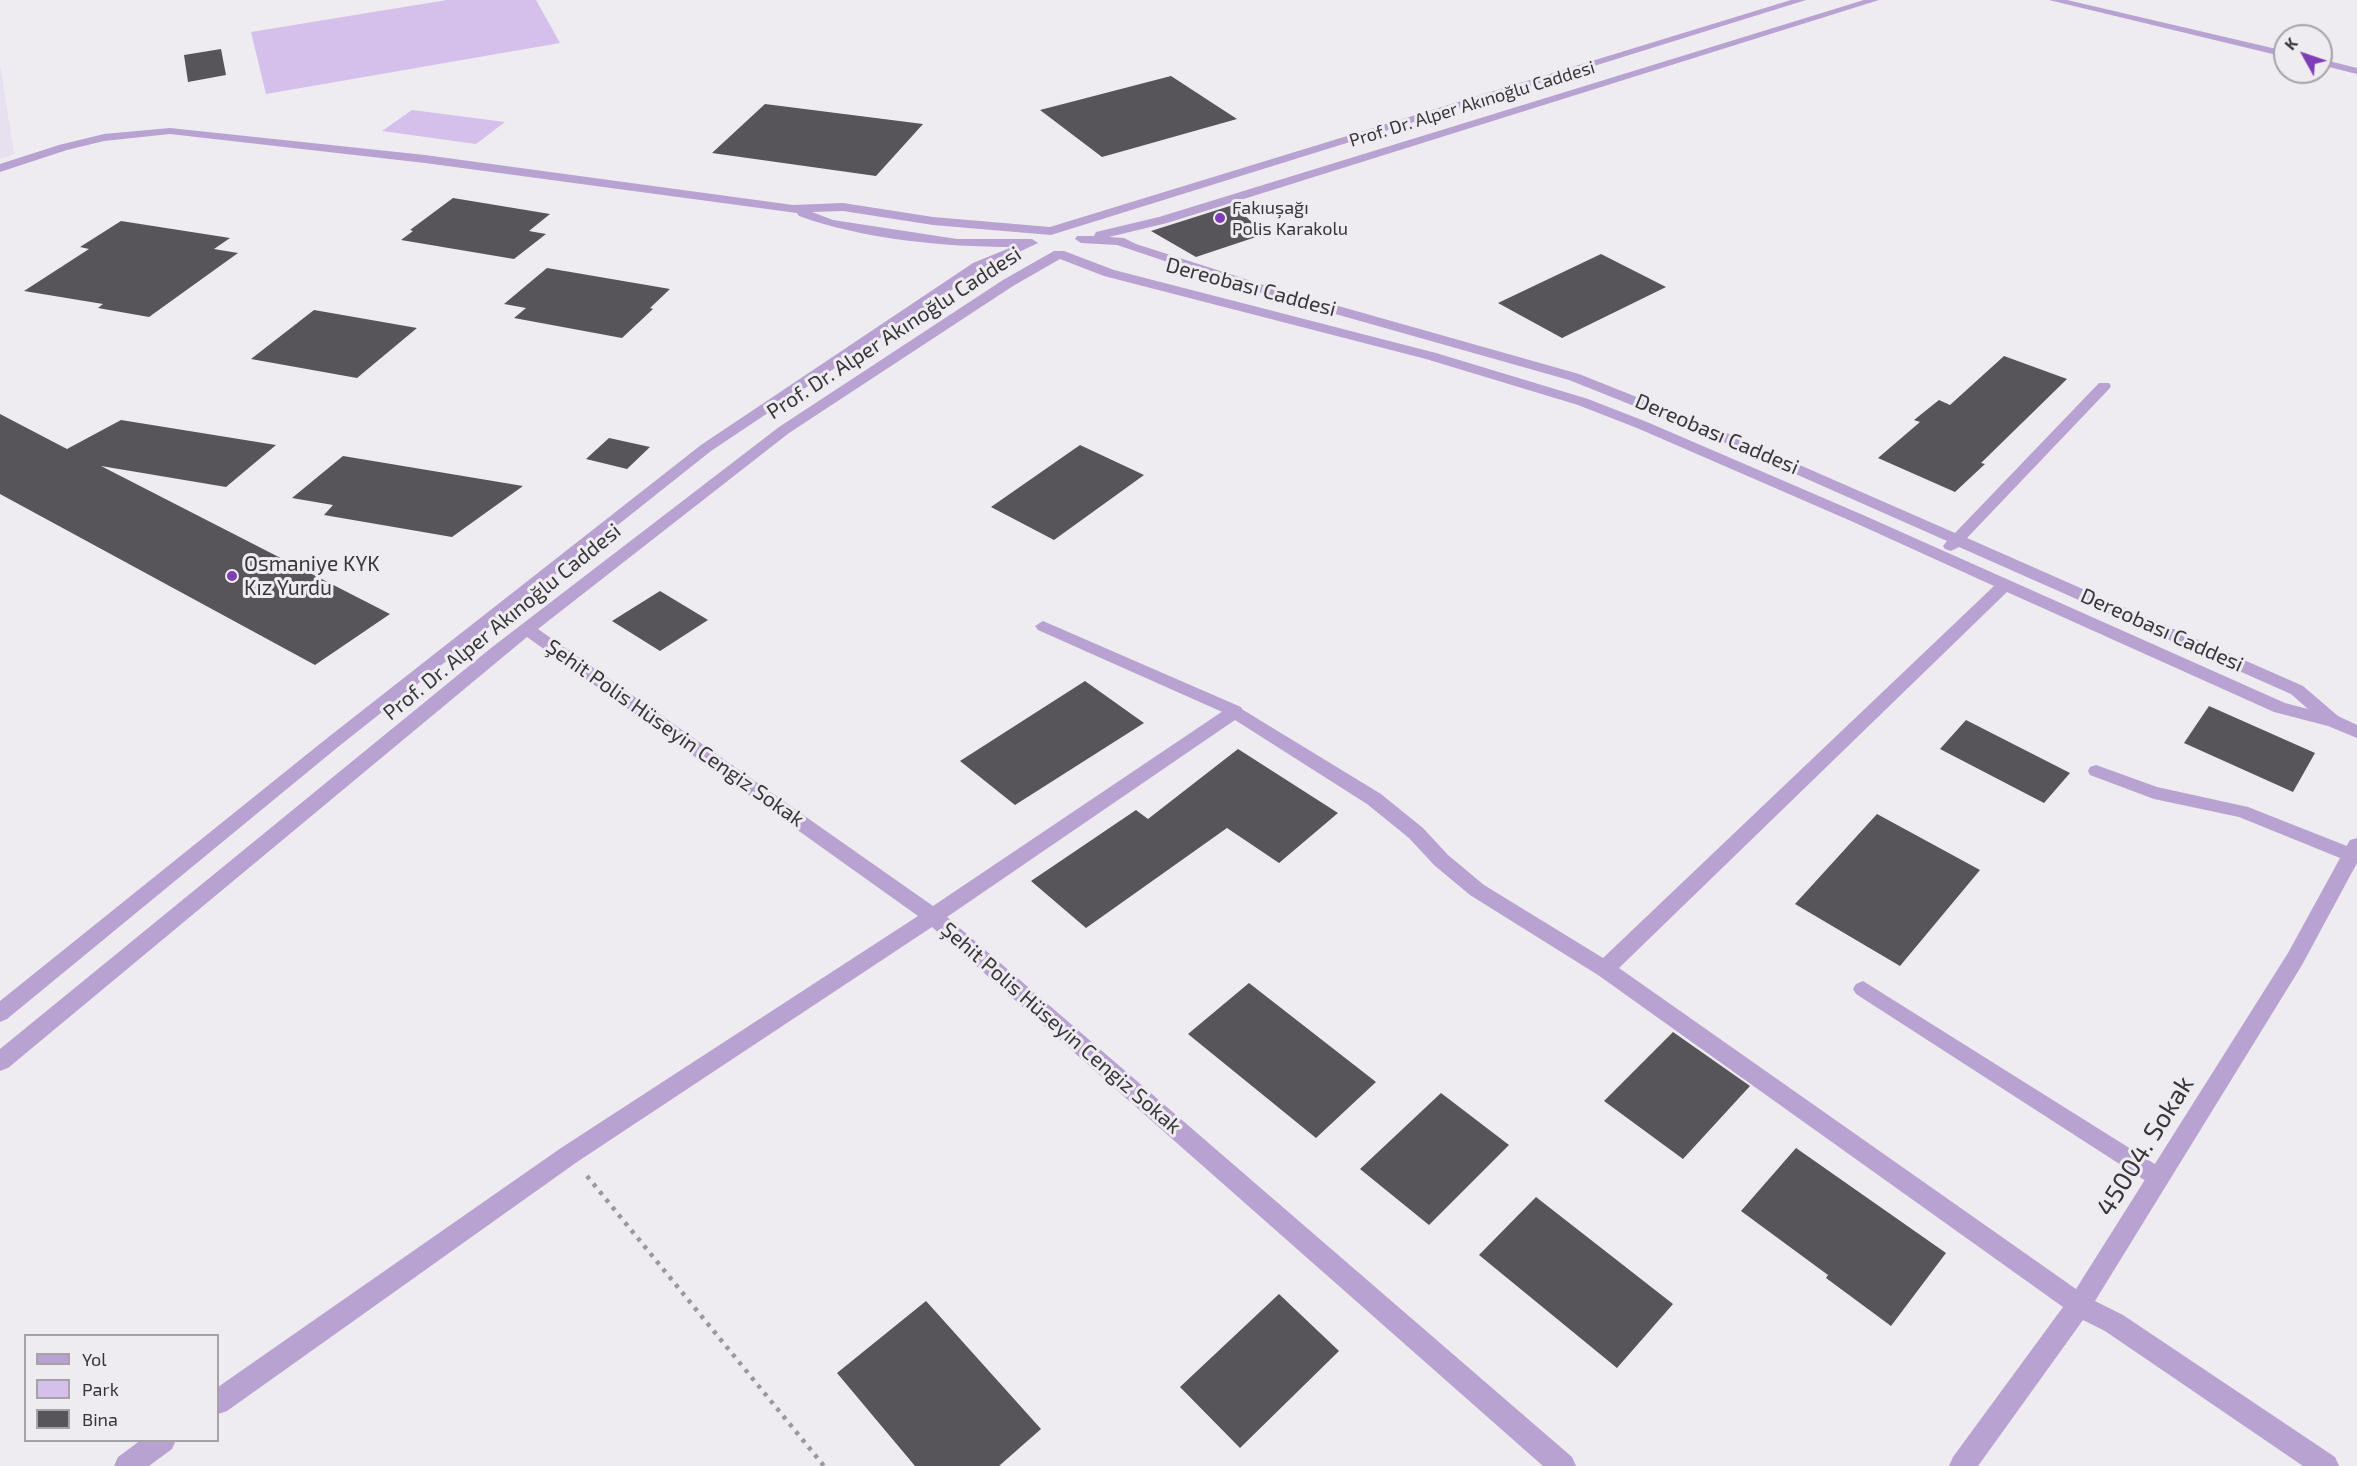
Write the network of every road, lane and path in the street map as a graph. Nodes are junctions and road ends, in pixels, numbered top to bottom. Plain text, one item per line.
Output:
1 (1801, 0) edge
2 (1874, 0) edge
3 (2054, 0) edge
4 (2273, 51) edge
5 (2333, 65) edge
6 (2357, 70) edge
7 (0, 168) edge
8 (793, 209) junction
9 (1134, 226) junction
10 (1051, 231) junction
11 (1081, 239) junction
12 (1120, 241) junction
13 (967, 243) junction
14 (1032, 243) junction
15 (1059, 254) junction
16 (1077, 261) junction
17 (978, 266) junction
18 (1035, 268) junction
19 (2104, 386) dead end
20 (1958, 540) junction
21 (1942, 556) junction
22 (2006, 584) junction
23 (1043, 626) dead end
24 (527, 628) junction
25 (1235, 711) junction
26 (2333, 721) junction
27 (2357, 732) edge
28 (2096, 771) dead end
29 (2354, 850) edge
30 (933, 916) junction
31 (1605, 969) junction
32 (1863, 989) dead end
33 (0, 1013) edge
34 (0, 1062) edge
35 (569, 1155) junction
36 (2159, 1178) junction
37 (2079, 1305) junction
38 (219, 1401) edge
39 (160, 1442) edge
40 (127, 1466) edge
41 (824, 1466) edge
42 (1563, 1466) edge
43 (1962, 1466) edge
44 (2326, 1466) edge

1 - 10 street, Prof. Dr. Alper Akınoğlu Caddesi
2 - 9 street, Prof. Dr. Alper Akınoğlu Caddesi
3 - 4 street
5 - 6 street
7 - 8 street
8 - 10 street
8 - 13 street
9 - 11 street, Prof. Dr. Alper Akınoğlu Caddesi
9 - 12 street
10 - 11 street, Dereobası Caddesi
10 - 14 street, Prof. Dr. Alper Akınoğlu Caddesi
11 - 12 street, Dereobası Caddesi
11 - 15 street, Prof. Dr. Alper Akınoğlu Caddesi
12 - 20 street, Dereobası Caddesi
13 - 14 street
13 - 17 street
14 - 15 street, Dereobası Caddesi
14 - 17 street, Prof. Dr. Alper Akınoğlu Caddesi
15 - 16 street, Dereobası Caddesi
15 - 18 street, Prof. Dr. Alper Akınoğlu Caddesi
16 - 18 street
16 - 21 street, Dereobası Caddesi
17 - 33 street, Prof. Dr. Alper Akınoğlu Caddesi
18 - 24 street, Prof. Dr. Alper Akınoğlu Caddesi
19 - 20 street
20 - 21 street
20 - 26 street, Dereobası Caddesi
21 - 22 street, Dereobası Caddesi
22 - 26 street, Dereobası Caddesi
22 - 31 street
23 - 25 lane
24 - 30 street, Şehit Polis Hüseyin Cengiz Sokak
24 - 34 street, Prof. Dr. Alper Akınoğlu Caddesi
25 - 30 street
25 - 31 street
26 - 27 street, Dereobası Caddesi
28 - 29 lane
29 - 36 street, 45004. Sokak
30 - 35 street
30 - 42 street, Şehit Polis Hüseyin Cengiz Sokak
31 - 37 street
32 - 36 lane
35 - 38 street
35 - 41 path
36 - 37 street, 45004. Sokak
37 - 43 street, 45004. Sokak
37 - 44 street
39 - 40 street

